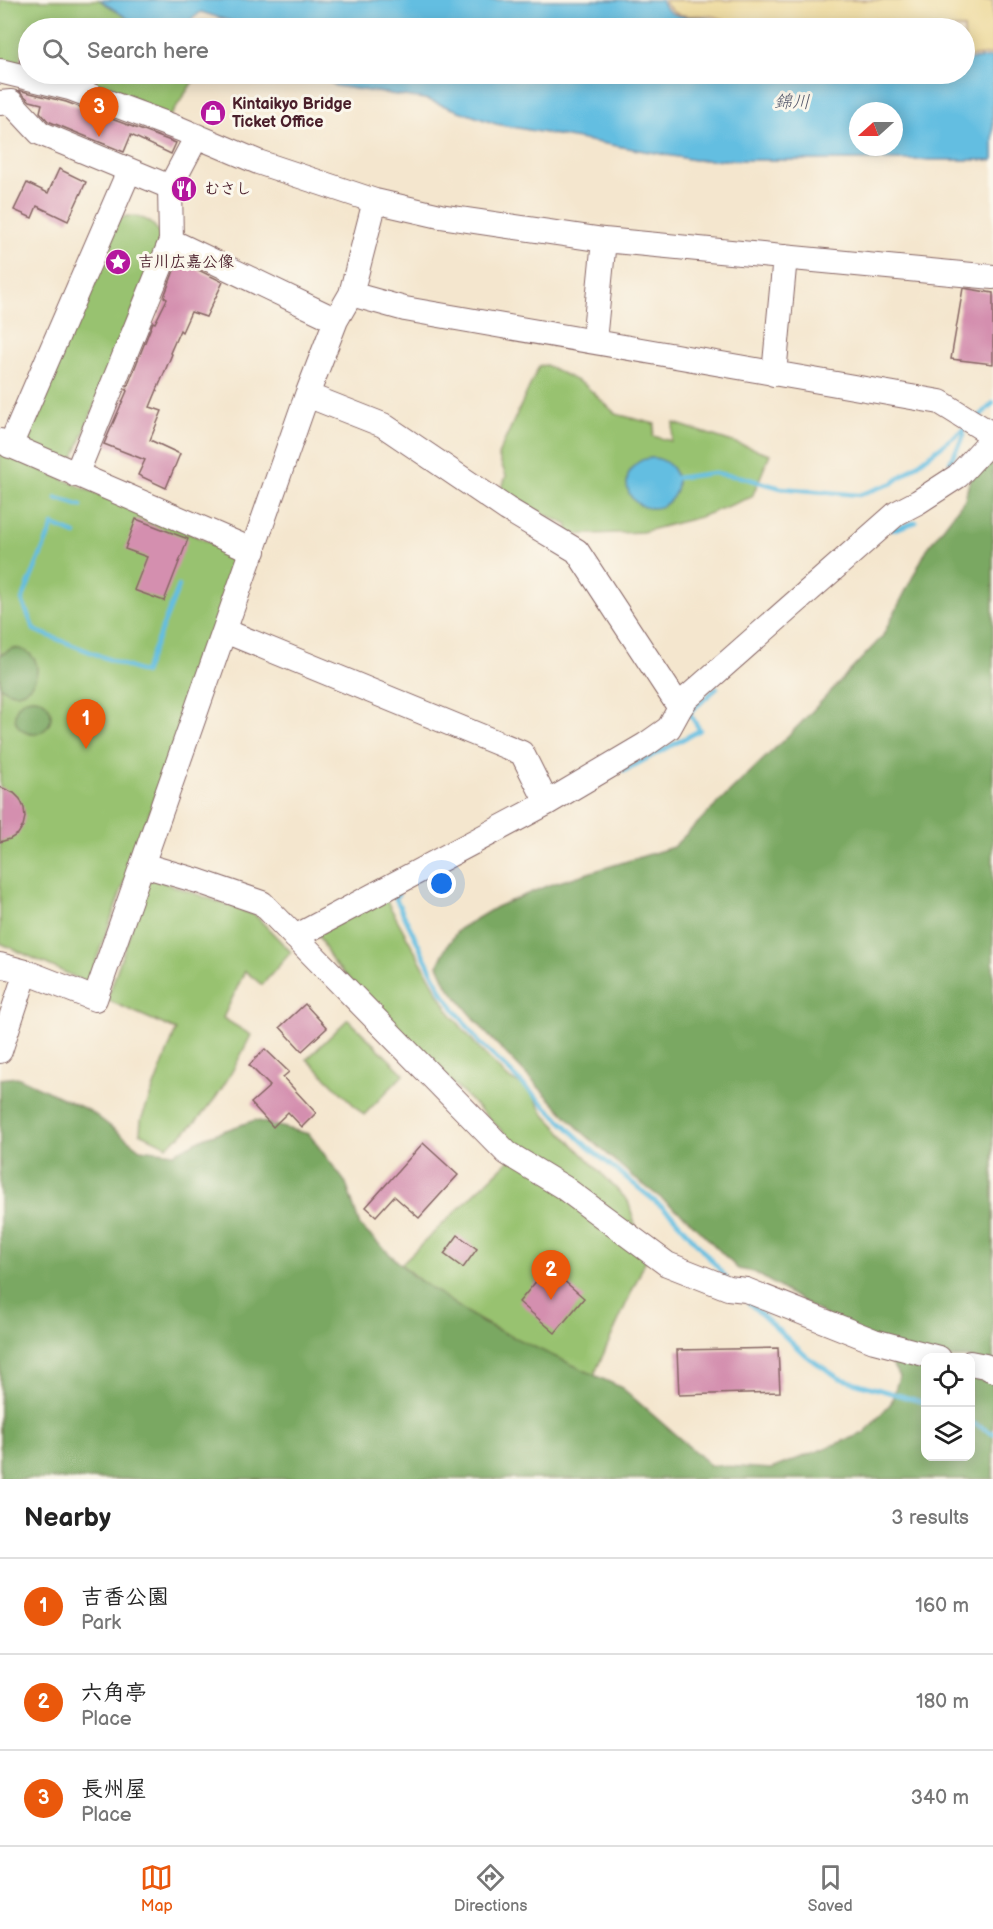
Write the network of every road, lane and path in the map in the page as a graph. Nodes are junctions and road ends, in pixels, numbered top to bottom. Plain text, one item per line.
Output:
1 (0, 71) edge
2 (18, 75) edge
3 (54, 84) edge
4 (0, 103) edge
5 (197, 136) junction
6 (129, 171) junction
7 (170, 187) junction
8 (375, 201) junction
9 (604, 240) junction
10 (171, 241) junction
11 (785, 256) junction
12 (993, 277) edge
13 (351, 294) junction
14 (336, 320) junction
15 (594, 341) junction
16 (774, 374) junction
17 (307, 395) junction
18 (993, 436) edge
19 (5, 444) edge
20 (76, 475) junction
21 (254, 551) junction
22 (225, 632) junction
23 (680, 708) junction
24 (547, 803) junction
25 (143, 865) junction
26 (295, 937) junction
27 (0, 965) edge
28 (26, 972) junction
29 (0, 1051) edge
30 (921, 1353) edge
31 (975, 1364) edge
32 (993, 1370) edge

1 - 2 street
3 - 5 street
4 - 6 street
5 - 7 street
5 - 8 street
6 - 7 street
6 - 19 street
7 - 10 street
8 - 9 street
8 - 13 street
9 - 11 street
9 - 15 street
10 - 14 street
10 - 20 street
11 - 12 street
11 - 16 street
13 - 14 street
13 - 15 street
14 - 17 street
15 - 16 street
16 - 18 street
17 - 21 street
17 - 23 street
18 - 23 street
19 - 20 street
20 - 21 street
21 - 22 street
22 - 24 street
22 - 25 street
23 - 24 street
24 - 26 street
25 - 26 street
25 - 28 street
26 - 30 street
27 - 28 street
28 - 29 street
31 - 32 street

